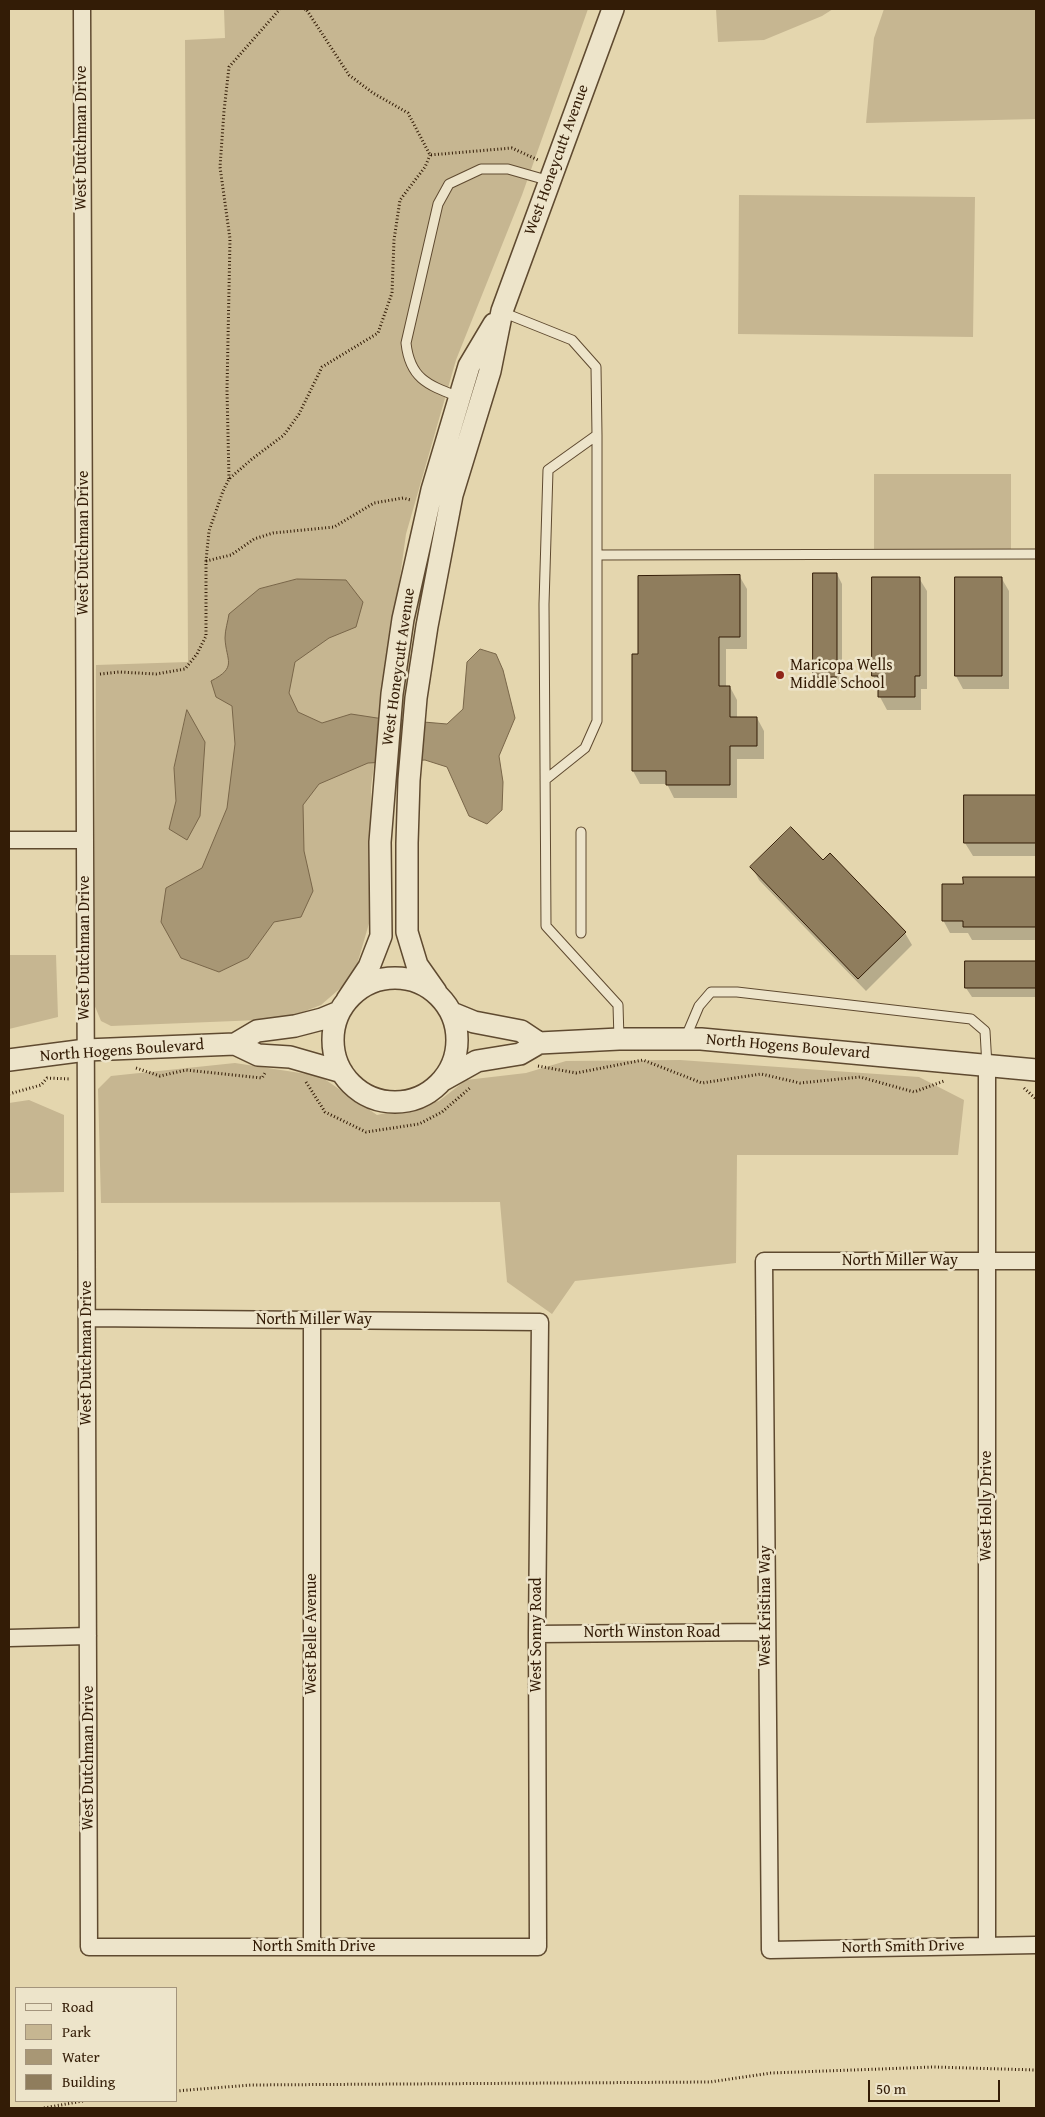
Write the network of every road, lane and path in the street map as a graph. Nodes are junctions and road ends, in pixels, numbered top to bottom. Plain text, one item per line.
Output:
1 (82, 9) edge
2 (280, 9) edge
3 (304, 9) edge
4 (613, 9) edge
5 (430, 155) junction
6 (552, 174) junction
7 (502, 311) junction
8 (459, 397) junction
9 (597, 435) junction
10 (229, 479) junction
11 (428, 505) junction
12 (1036, 554) edge
13 (597, 556) junction
14 (206, 561) junction
15 (84, 676) junction
16 (545, 780) junction
17 (581, 832) dead end
18 (9, 840) edge
19 (85, 840) junction
20 (581, 933) dead end
21 (436, 992) junction
22 (343, 1006) junction
23 (452, 1013) junction
24 (685, 1039) junction
25 (619, 1040) junction
26 (540, 1043) junction
27 (234, 1044) junction
28 (86, 1050) junction
29 (276, 1056) junction
30 (9, 1060) edge
31 (532, 1065) dead end
32 (130, 1066) dead end
33 (987, 1066) junction
34 (1036, 1070) edge
35 (342, 1072) junction
36 (304, 1078) dead end
37 (952, 1079) dead end
38 (86, 1080) junction
39 (443, 1080) junction
40 (474, 1083) dead end
41 (9, 1094) edge
42 (764, 1261) joint
43 (987, 1261) junction
44 (1036, 1261) edge
45 (87, 1318) junction
46 (312, 1320) junction
47 (540, 1322) joint
48 (766, 1632) junction
49 (537, 1634) junction
50 (88, 1636) junction
51 (9, 1638) edge
52 (987, 1945) junction
53 (1036, 1945) edge
54 (89, 1947) joint
55 (312, 1947) junction
56 (538, 1947) joint
57 (770, 1950) joint
58 (1036, 2070) edge
59 (178, 2091) edge
60 (78, 2102) edge
61 (44, 2108) edge

1 - 15 street, West Dutchman Drive
2 - 10 path
3 - 5 path
4 - 6 street, West Honeycutt Avenue
5 - 6 path
5 - 10 path
6 - 7 street, West Honeycutt Avenue
6 - 8 lane
7 - 8 street, West Honeycutt Avenue
7 - 9 lane
7 - 21 street, West Honeycutt Avenue
8 - 11 street, West Honeycutt Avenue
9 - 13 lane
9 - 16 lane
10 - 14 path
11 - 14 path
11 - 22 street, West Honeycutt Avenue
12 - 13 lane
13 - 16 lane
14 - 15 path
15 - 19 street, West Dutchman Drive
16 - 25 lane
17 - 20 lane
18 - 19 street
19 - 28 street, West Dutchman Drive
21 - 22 street
21 - 23 street
22 - 27 street, North Hogens Boulevard
22 - 35 street
23 - 26 street
23 - 39 street
24 - 25 street, North Hogens Boulevard
24 - 33 street, North Hogens Boulevard
24 - 33 lane
25 - 26 street, North Hogens Boulevard
26 - 39 street, North Hogens Boulevard
27 - 28 street, North Hogens Boulevard
27 - 29 street, North Hogens Boulevard
28 - 30 street, North Hogens Boulevard
28 - 38 street, West Dutchman Drive
29 - 32 path
29 - 35 street, North Hogens Boulevard
31 - 37 path
33 - 34 street, North Hogens Boulevard
33 - 43 street, West Holly Drive
35 - 39 street
36 - 40 path
38 - 41 path
38 - 45 street, West Dutchman Drive
42 - 43 street, North Miller Way
42 - 48 street, West Kristina Way
43 - 44 street, North Miller Way
43 - 52 street, West Holly Drive
45 - 46 street, North Miller Way
45 - 50 street, West Dutchman Drive
46 - 47 street, North Miller Way
46 - 55 street, West Belle Avenue
47 - 49 street, West Sonny Road
48 - 49 street, North Winston Road
48 - 57 street, West Kristina Way
49 - 56 street, West Sonny Road
50 - 51 street
50 - 54 street, West Dutchman Drive
52 - 53 street, North Smith Drive
52 - 57 street, North Smith Drive
54 - 55 street, North Smith Drive
55 - 56 street, North Smith Drive
58 - 59 path
60 - 61 path

